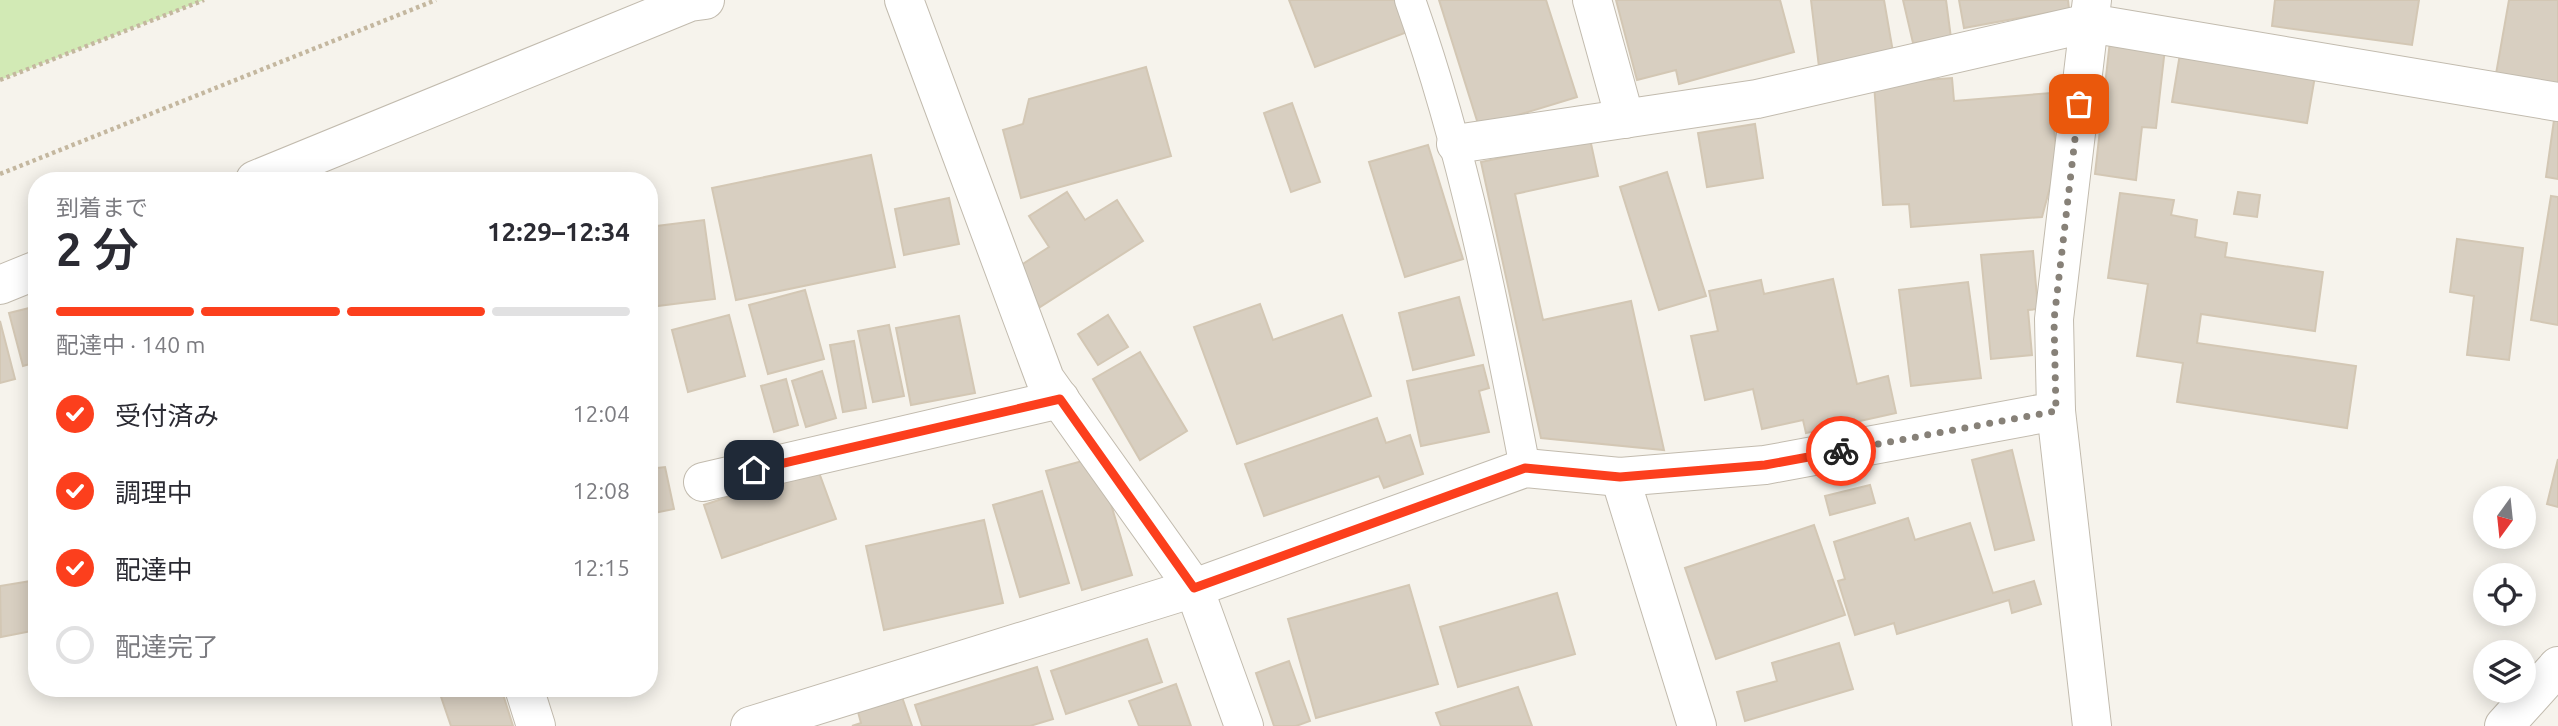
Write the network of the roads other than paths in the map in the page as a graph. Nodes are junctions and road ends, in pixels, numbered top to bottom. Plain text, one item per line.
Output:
1 (904, 0) edge
2 (1410, 0) edge
3 (1591, 0) edge
4 (696, 1) edge
5 (2090, 11) edge
6 (2558, 102) edge
7 (1625, 119) junction
8 (1456, 144) junction
9 (275, 172) edge
10 (28, 274) edge
11 (0, 285) edge
12 (1060, 399) junction
13 (2056, 411) junction
14 (1525, 468) junction
15 (1620, 477) junction
16 (703, 482) dead end
17 (1194, 588) junction
18 (2558, 666) edge
19 (527, 697) edge
20 (536, 726) edge
21 (750, 726) edge
22 (1244, 726) edge
23 (1697, 726) edge
24 (2092, 726) edge
25 (2504, 726) edge

1 - 12 street
2 - 8 lane
3 - 7 street
4 - 9 street
5 - 6 street
5 - 7 street
5 - 13 street
7 - 8 street
8 - 14 lane
10 - 11 street
12 - 16 street
12 - 17 street
13 - 15 street
13 - 24 street
14 - 15 street
14 - 17 street
15 - 23 street
17 - 21 street
17 - 22 street
18 - 25 street
19 - 20 street

